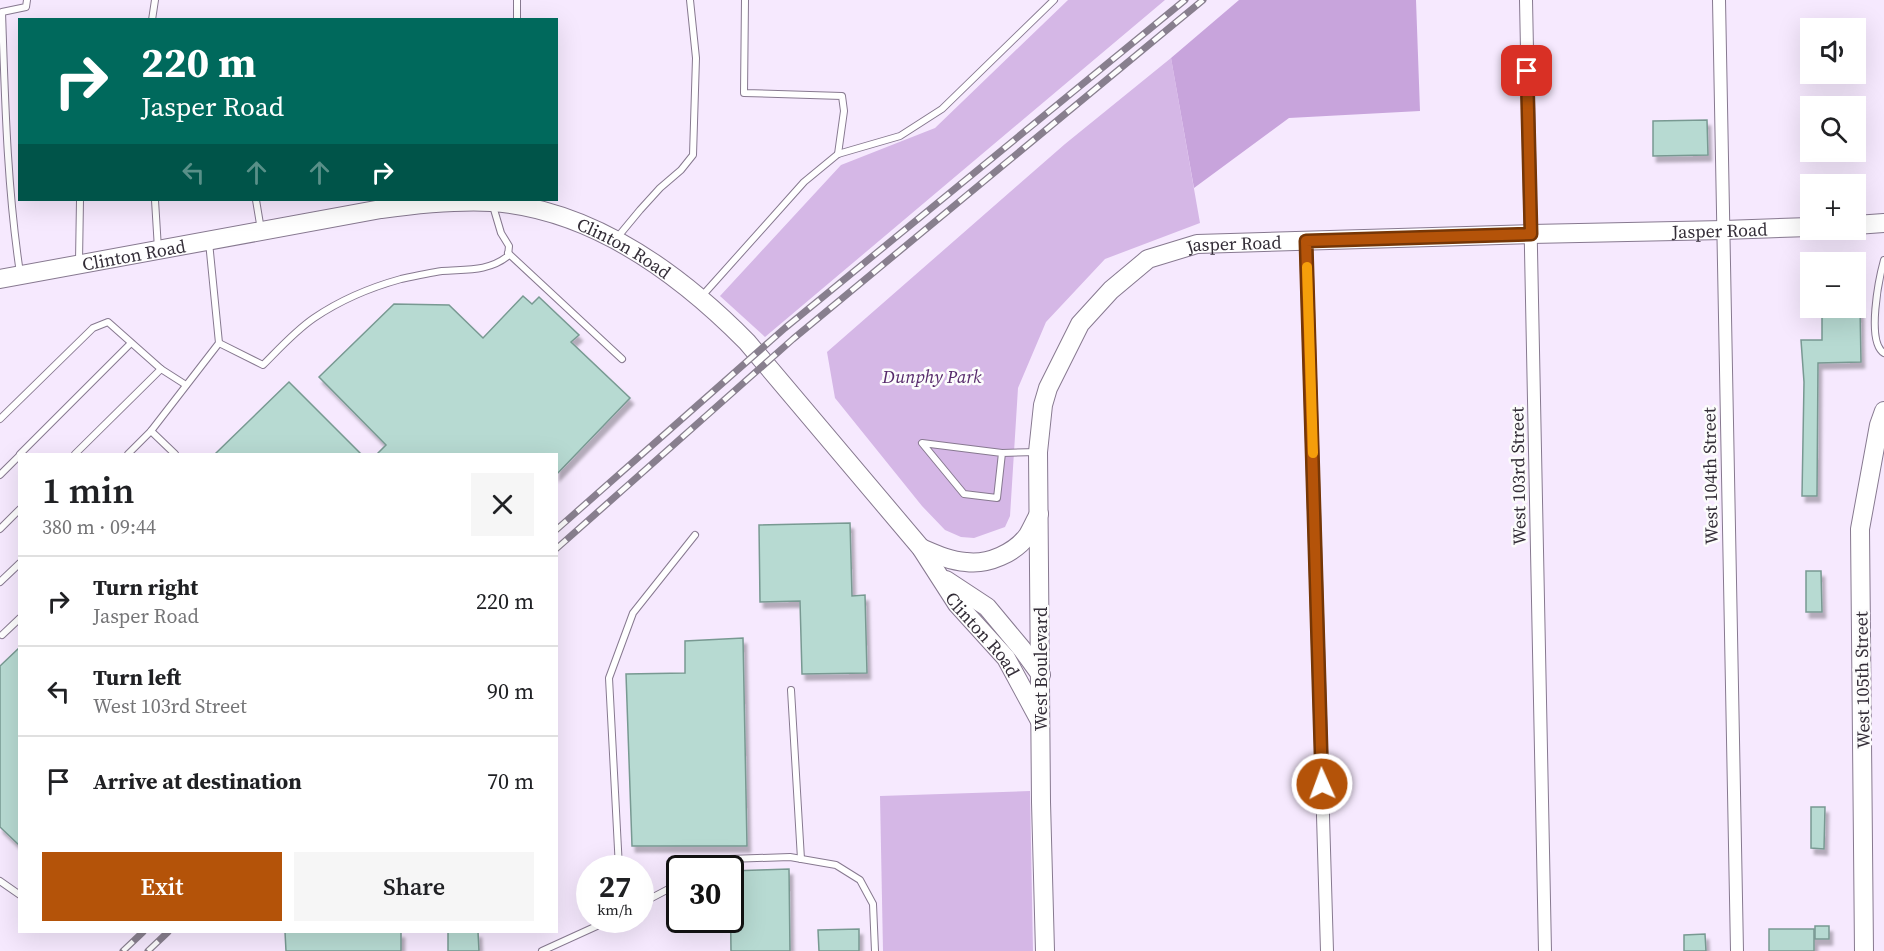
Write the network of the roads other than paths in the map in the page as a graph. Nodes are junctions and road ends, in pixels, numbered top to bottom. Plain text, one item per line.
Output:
1 (27, 0) edge
2 (155, 0) edge
3 (517, 0) edge
4 (690, 0) edge
5 (745, 0) edge
6 (1054, 0) edge
7 (1526, 0) edge
8 (1719, 0) edge
9 (152, 18) edge
10 (517, 18) edge
11 (838, 154) junction
12 (80, 201) edge
13 (155, 201) edge
14 (256, 201) edge
15 (464, 201) edge
16 (492, 202) junction
17 (521, 203) edge
18 (1884, 223) edge
19 (1866, 224) edge
20 (1800, 226) edge
21 (1724, 230) junction
22 (261, 231) junction
23 (1531, 234) junction
24 (615, 240) junction
25 (208, 241) junction
26 (1306, 241) junction
27 (158, 250) junction
28 (508, 253) junction
29 (1884, 260) edge
30 (79, 264) junction
31 (20, 275) junction
32 (0, 279) edge
33 (700, 299) junction
34 (131, 343) junction
35 (219, 343) junction
36 (1884, 353) edge
37 (622, 359) dead end
38 (161, 369) junction
39 (186, 386) junction
40 (1048, 388) joint
41 (1884, 411) edge
42 (0, 419) edge
43 (151, 431) junction
44 (1038, 452) junction
45 (22, 453) edge
46 (76, 453) edge
47 (129, 453) edge
48 (174, 453) edge
49 (1002, 453) junction
50 (18, 457) edge
51 (0, 475) edge
52 (18, 511) edge
53 (1040, 512) junction
54 (0, 529) edge
55 (695, 535) dead end
56 (921, 548) junction
57 (18, 565) edge
58 (940, 576) junction
59 (0, 582) edge
60 (18, 620) edge
61 (1, 635) edge
62 (1022, 649) junction
63 (1006, 658) junction
64 (1041, 675) junction
65 (791, 690) dead end
66 (1041, 723) junction
67 (618, 855) edge
68 (744, 859) edge
69 (801, 859) junction
70 (0, 881) edge
71 (18, 894) edge
72 (581, 933) edge
73 (542, 951) edge
74 (875, 951) edge
75 (1045, 951) edge
76 (1327, 951) edge
77 (1545, 951) edge
78 (1737, 951) edge
79 (1864, 951) edge

1 - 31 lane
2 - 9 lane
3 - 10 lane
4 - 24 lane
5 - 11 lane
6 - 11 lane
7 - 23 street, West 103rd Street
8 - 21 street, West 104th Street
11 - 33 lane
12 - 30 lane
13 - 27 lane
14 - 22 lane
15 - 16 street, Clinton Road
15 - 22 street, Clinton Road
16 - 17 street, Clinton Road
16 - 28 lane
17 - 24 street, Clinton Road
18 - 19 street
20 - 21 street, Jasper Road
21 - 23 street, Jasper Road
21 - 78 street, West 104th Street
22 - 25 street, Clinton Road
23 - 26 street, Jasper Road
23 - 77 street, West 103rd Street
24 - 33 street, Clinton Road
25 - 27 street, Clinton Road
25 - 35 lane
26 - 40 street, Jasper Road
26 - 76 street
27 - 30 street, Clinton Road
28 - 35 lane
28 - 37 lane
29 - 36 lane
30 - 31 street, Clinton Road
31 - 32 street, Clinton Road
33 - 56 street, Clinton Road
34 - 38 lane
34 - 42 lane
34 - 45 lane
35 - 39 lane
38 - 39 lane
38 - 46 lane
39 - 43 lane
40 - 44 street, West Boulevard
41 - 79 street, West 105th Street
43 - 47 lane
43 - 48 lane
44 - 49 lane
44 - 53 street, West Boulevard
49 - 49 lane
50 - 51 lane
52 - 54 lane
53 - 56 street
53 - 64 street, West Boulevard
55 - 67 lane
56 - 58 street, Clinton Road
57 - 59 lane
58 - 62 street, Clinton Road
58 - 63 street, Clinton Road
60 - 61 lane
62 - 63 street
62 - 64 street, Clinton Road
63 - 66 street, Clinton Road
64 - 66 street, West Boulevard
65 - 69 lane
66 - 75 street, West Boulevard
68 - 69 lane
69 - 74 lane
70 - 71 lane
72 - 73 lane

